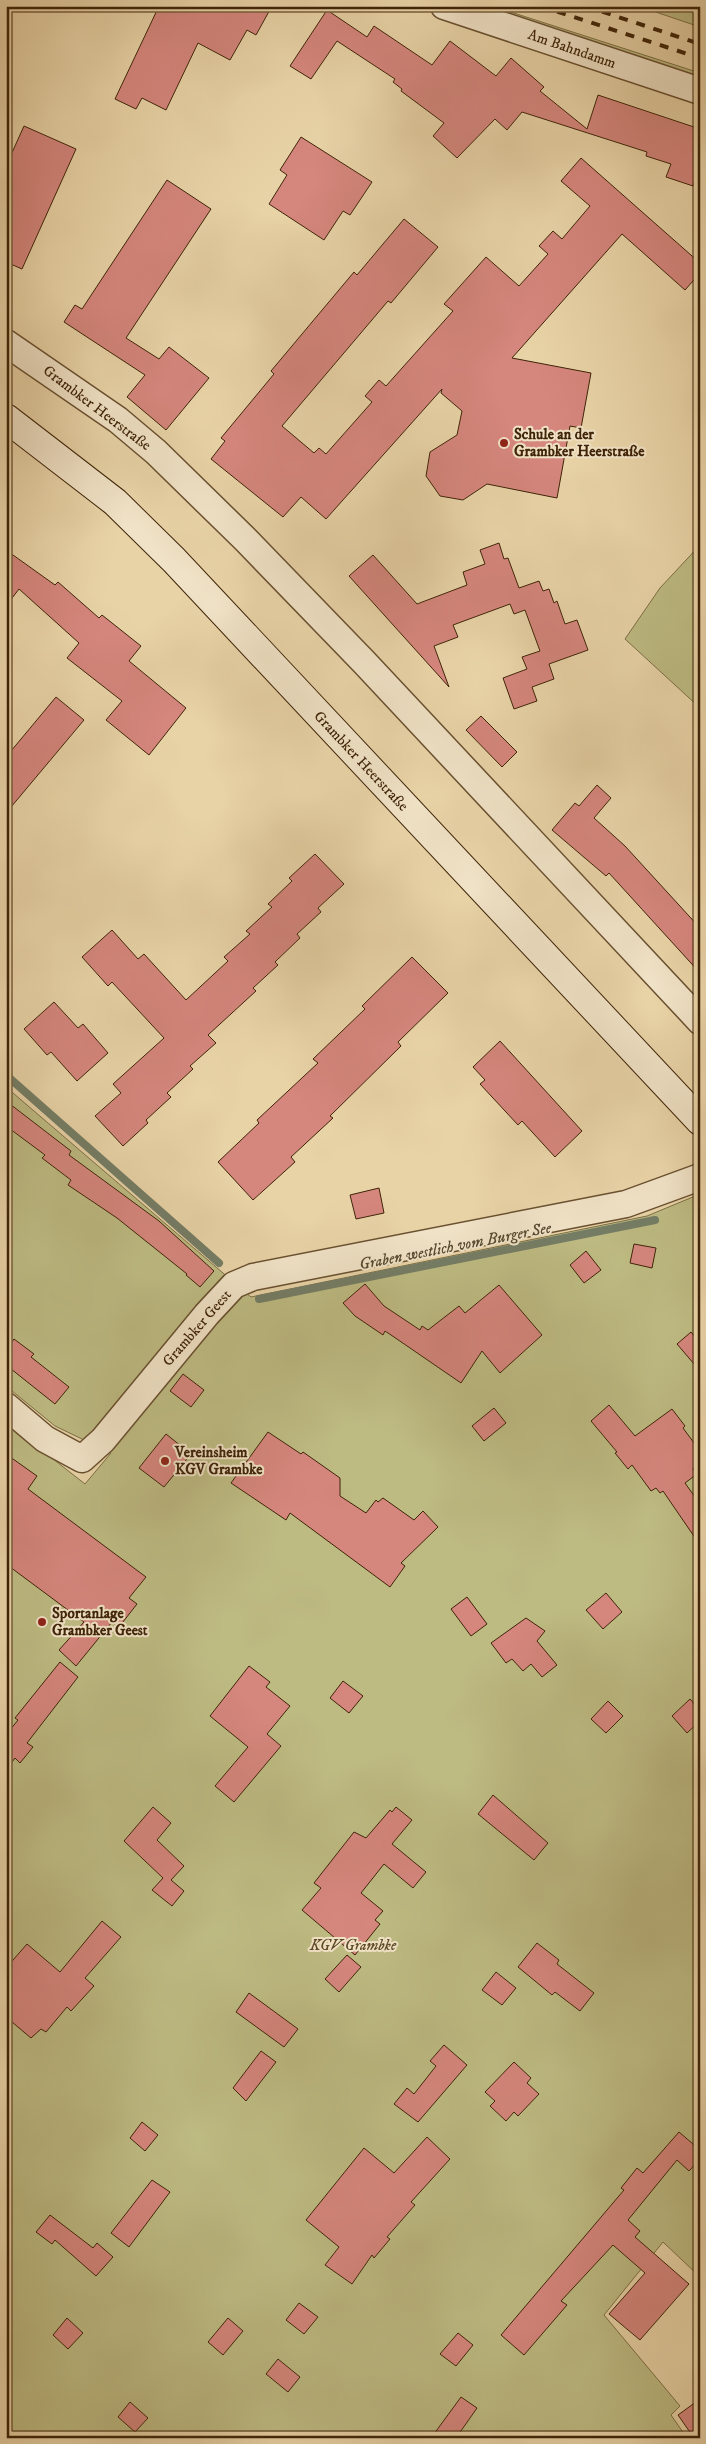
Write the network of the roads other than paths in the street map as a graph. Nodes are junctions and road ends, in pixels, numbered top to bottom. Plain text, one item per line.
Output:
1 (444, 6) edge
2 (700, 91) edge
3 (6, 343) edge
4 (6, 418) edge
5 (700, 1022) edge
6 (700, 1121) edge
7 (700, 1177) edge
8 (6, 1406) edge

1 - 2 street, Am Bahndamm
3 - 5 street, Grambker Heerstraße
4 - 6 main road, Grambker Heerstraße
7 - 8 street, Grambker Geest

